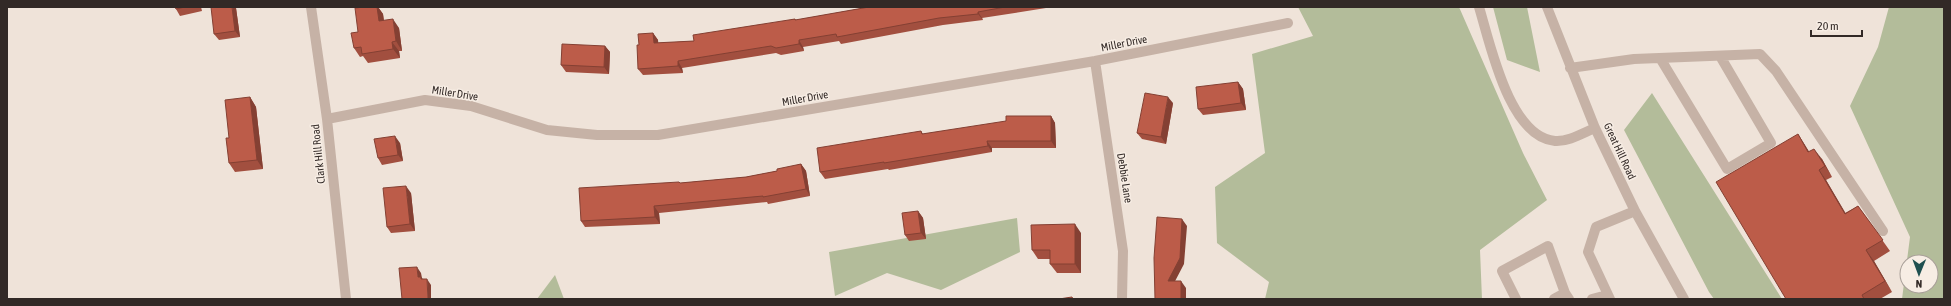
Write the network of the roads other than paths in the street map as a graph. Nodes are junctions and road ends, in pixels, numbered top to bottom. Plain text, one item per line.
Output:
1 (311, 7) edge
2 (1479, 7) edge
3 (1547, 7) edge
4 (1288, 23) dead end
5 (1720, 56) junction
6 (1660, 58) junction
7 (1095, 61) junction
8 (1570, 68) junction
9 (327, 119) junction
10 (1595, 128) junction
11 (1635, 211) junction
12 (1883, 231) dead end
13 (1567, 296) edge
14 (1608, 297) edge
15 (346, 299) edge
16 (1122, 299) edge
17 (1516, 299) edge
18 (1554, 299) edge
19 (1592, 299) edge
20 (1684, 299) edge

1 - 9 street, Clark Hill Road
2 - 10 street
3 - 8 street, Great Hill Road
4 - 7 street, Miller Drive
5 - 6 street
5 - 6 street
5 - 12 street
6 - 8 street
7 - 9 street, Miller Drive
7 - 16 street, Debbie Lane
8 - 10 street, Great Hill Road
9 - 15 street, Clark Hill Road
10 - 11 street, Great Hill Road
11 - 14 street
11 - 20 street, Great Hill Road
13 - 17 street
13 - 18 street
14 - 19 street

